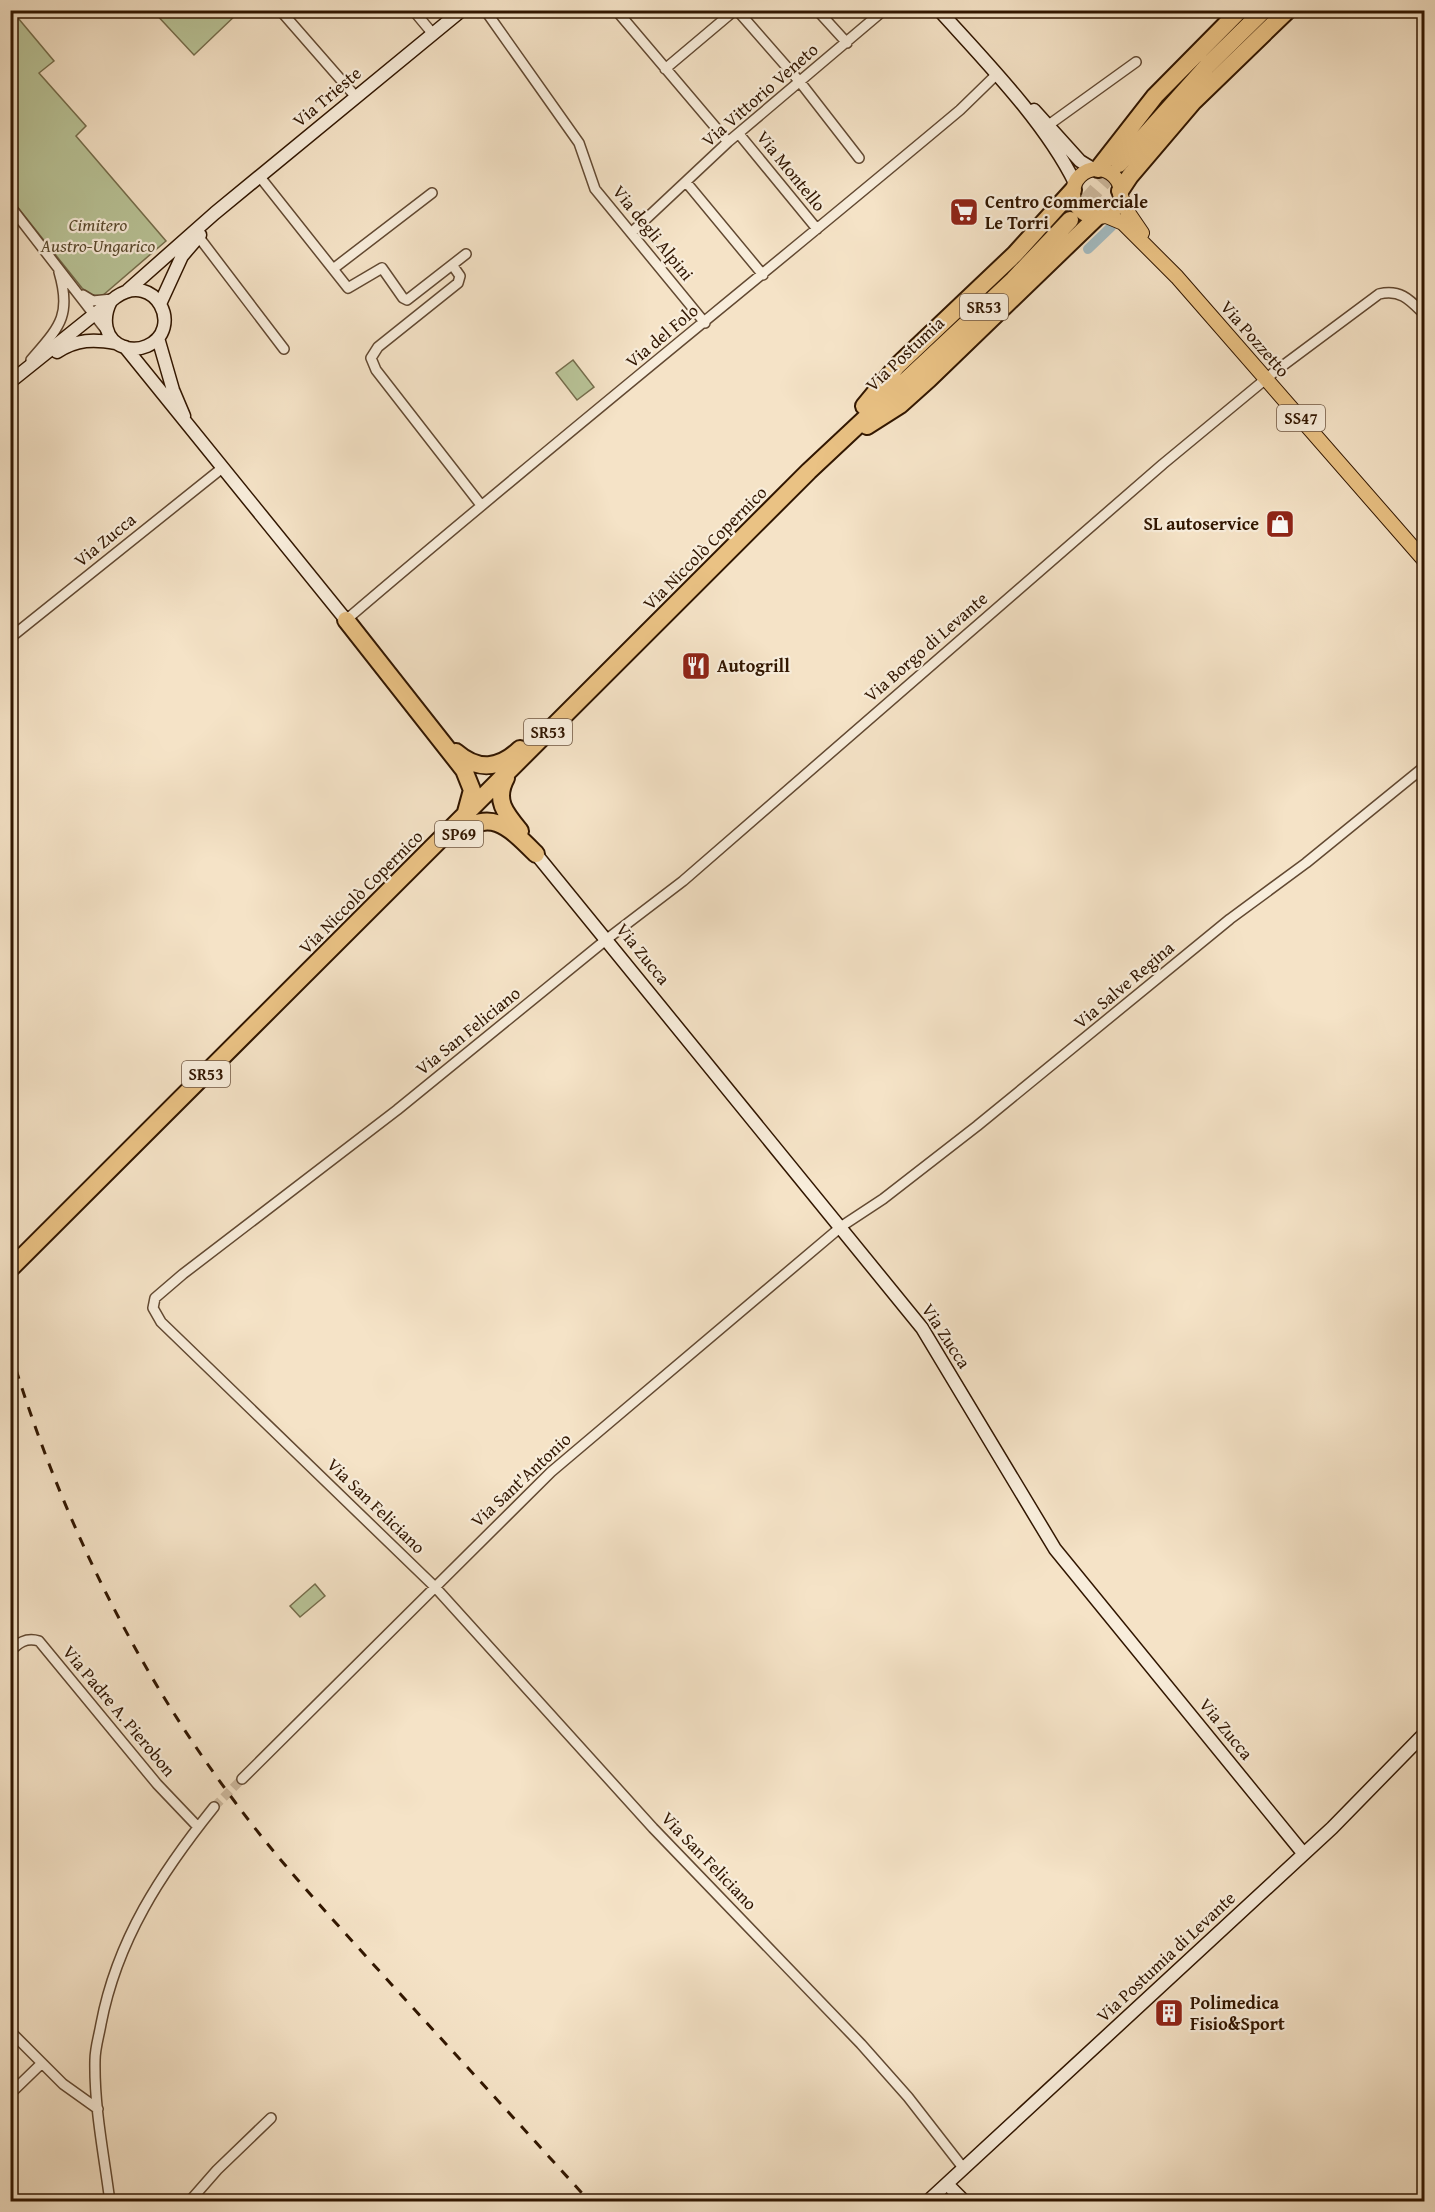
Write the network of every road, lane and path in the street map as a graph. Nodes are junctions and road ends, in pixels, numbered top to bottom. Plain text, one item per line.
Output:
1 (280, 10) edge
2 (413, 10) edge
3 (462, 10) edge
4 (485, 10) edge
5 (616, 10) edge
6 (736, 10) edge
7 (818, 10) edge
8 (884, 10) edge
9 (939, 10) edge
10 (1240, 10) edge
11 (1264, 10) edge
12 (1288, 10) edge
13 (433, 34) junction
14 (847, 43) junction
15 (1136, 62) dead end
16 (665, 69) junction
17 (997, 74) junction
18 (800, 82) junction
19 (356, 97) junction
20 (1044, 128) junction
21 (739, 134) junction
22 (728, 142) junction
23 (858, 158) dead end
24 (1119, 164) tunnel mouth
25 (1095, 169) junction
26 (260, 177) junction
27 (686, 182) junction
28 (1074, 186) junction
29 (432, 193) dead end
30 (1120, 193) junction
31 (10, 206) edge
32 (215, 213) junction
33 (1101, 216) junction
34 (1070, 220) tunnel mouth
35 (817, 230) junction
36 (631, 233) junction
37 (198, 236) junction
38 (466, 254) dead end
39 (453, 266) junction
40 (57, 267) junction
41 (333, 269) junction
42 (763, 275) junction
43 (1177, 277) junction
44 (128, 290) junction
45 (113, 299) junction
46 (160, 303) junction
47 (94, 314) junction
48 (1425, 314) edge
49 (705, 322) junction
50 (108, 333) junction
51 (158, 338) junction
52 (121, 345) junction
53 (284, 349) dead end
54 (15, 378) edge
55 (1266, 380) junction
56 (189, 429) junction
57 (221, 469) junction
58 (809, 471) junction
59 (790, 491) joint
60 (481, 505) junction
61 (1425, 560) edge
62 (346, 620) junction
63 (10, 638) edge
64 (583, 697) junction
65 (447, 744) junction
66 (513, 767) junction
67 (1425, 767) edge
68 (464, 816) junction
69 (536, 854) junction
70 (388, 892) junction
71 (607, 939) junction
72 (842, 1226) junction
73 (10, 1269) edge
74 (435, 1587) junction
75 (10, 1653) edge
76 (1425, 1734) edge
77 (242, 1779) tunnel mouth
78 (214, 1807) tunnel mouth
79 (198, 1827) junction
80 (1303, 1853) junction
81 (10, 2031) edge
82 (42, 2063) junction
83 (10, 2094) edge
84 (98, 2109) junction
85 (271, 2118) dead end
86 (964, 2169) junction
87 (947, 2184) junction
88 (110, 2202) edge
89 (189, 2202) edge
90 (927, 2202) edge
91 (965, 2202) edge

1 - 19 street
2 - 13 street
3 - 13 street, Via Trieste / SP69
4 - 36 street, Via degli Alpini
5 - 16 street, Via Montello
6 - 16 street
6 - 18 street
7 - 14 street
8 - 14 street, Via Vittorio Veneto
9 - 17 street
10 - 25 highway
11 - 24 highway
12 - 30 highway
13 - 19 street, Via Trieste / SP69
14 - 18 street, Via Vittorio Veneto
15 - 20 street
16 - 22 street, Via Montello
17 - 20 street
17 - 35 street, Via del Folo
18 - 21 street, Via Vittorio Veneto
18 - 23 street
19 - 26 street, Via Trieste / SP69
20 - 25 street
20 - 28 street
21 - 22 street, Via Vittorio Veneto
21 - 35 street, Via Montello
22 - 27 street, Via Vittorio Veneto
25 - 28 main road
25 - 30 main road, SS47
26 - 32 street, Via Trieste / SP69
26 - 41 street
27 - 36 street, Via Vittorio Veneto
27 - 42 street
28 - 33 main road, SS47
28 - 58 highway
29 - 41 street
30 - 33 main road
30 - 43 main road, Via Pozzetto / SS47
31 - 40 street
32 - 37 street, Via Trieste / SP69
32 - 44 street, Via Trieste / SP69
33 - 43 main road, Via Pozzetto / SS47
33 - 58 highway
34 - 58 highway, Via Postumia / SR53
35 - 42 street, Via del Folo
36 - 49 street, Via degli Alpini
37 - 46 street, Via Trieste / SP69
37 - 53 street
38 - 39 street
39 - 41 street
39 - 60 street
40 - 45 street
40 - 47 street
40 - 54 street
42 - 49 street, Via del Folo
43 - 55 main road, Via Pozzetto / SS47
44 - 45 street, SP69
44 - 46 street
45 - 47 street
45 - 50 street
46 - 51 street, SP69
47 - 50 street
47 - 54 street
48 - 55 street, Via Borgo di Levante
49 - 60 street, Via del Folo
50 - 52 street, SP69
51 - 52 street
51 - 56 street, SP69
52 - 54 street
52 - 56 street, SP69
55 - 61 main road, Via Pozzetto / SS47
55 - 71 street, Via Borgo di Levante
56 - 57 street, SP69
57 - 62 street, SP69
57 - 63 street, Via Zucca
58 - 59 highway, Via Postumia / SR53
59 - 64 highway, Via Niccolò Copernico / SR53
60 - 62 street, Via del Folo
62 - 65 highway, SP69
64 - 65 highway, SP69
64 - 66 highway, Via Niccolò Copernico / SR53
65 - 68 highway, SP69
66 - 68 highway, Via Niccolò Copernico / SR53
66 - 69 highway, SP69
67 - 72 street, Via Salve Regina
68 - 70 highway, Via Niccolò Copernico / SR53
69 - 70 highway, SP69
69 - 71 street, Via Zucca / SP69
70 - 73 highway, Via Niccolò Copernico / SR53
71 - 72 street, Via Zucca / SP69
71 - 74 street, Via San Feliciano
72 - 74 street, Via Sant'Antonio
72 - 80 street, Via Zucca / SP69
74 - 77 street, Via Sant'Antonio
74 - 86 street, Via San Feliciano
75 - 79 street, Via Padre A. Pierobon
76 - 80 street, Via Postumia di Levante
78 - 79 street
79 - 84 street
80 - 86 street, Via Postumia di Levante
81 - 82 street
82 - 83 street
82 - 84 street
84 - 88 street
85 - 89 street
86 - 87 street, Via Postumia di Levante
87 - 90 street, Via Postumia di Levante
87 - 91 street

